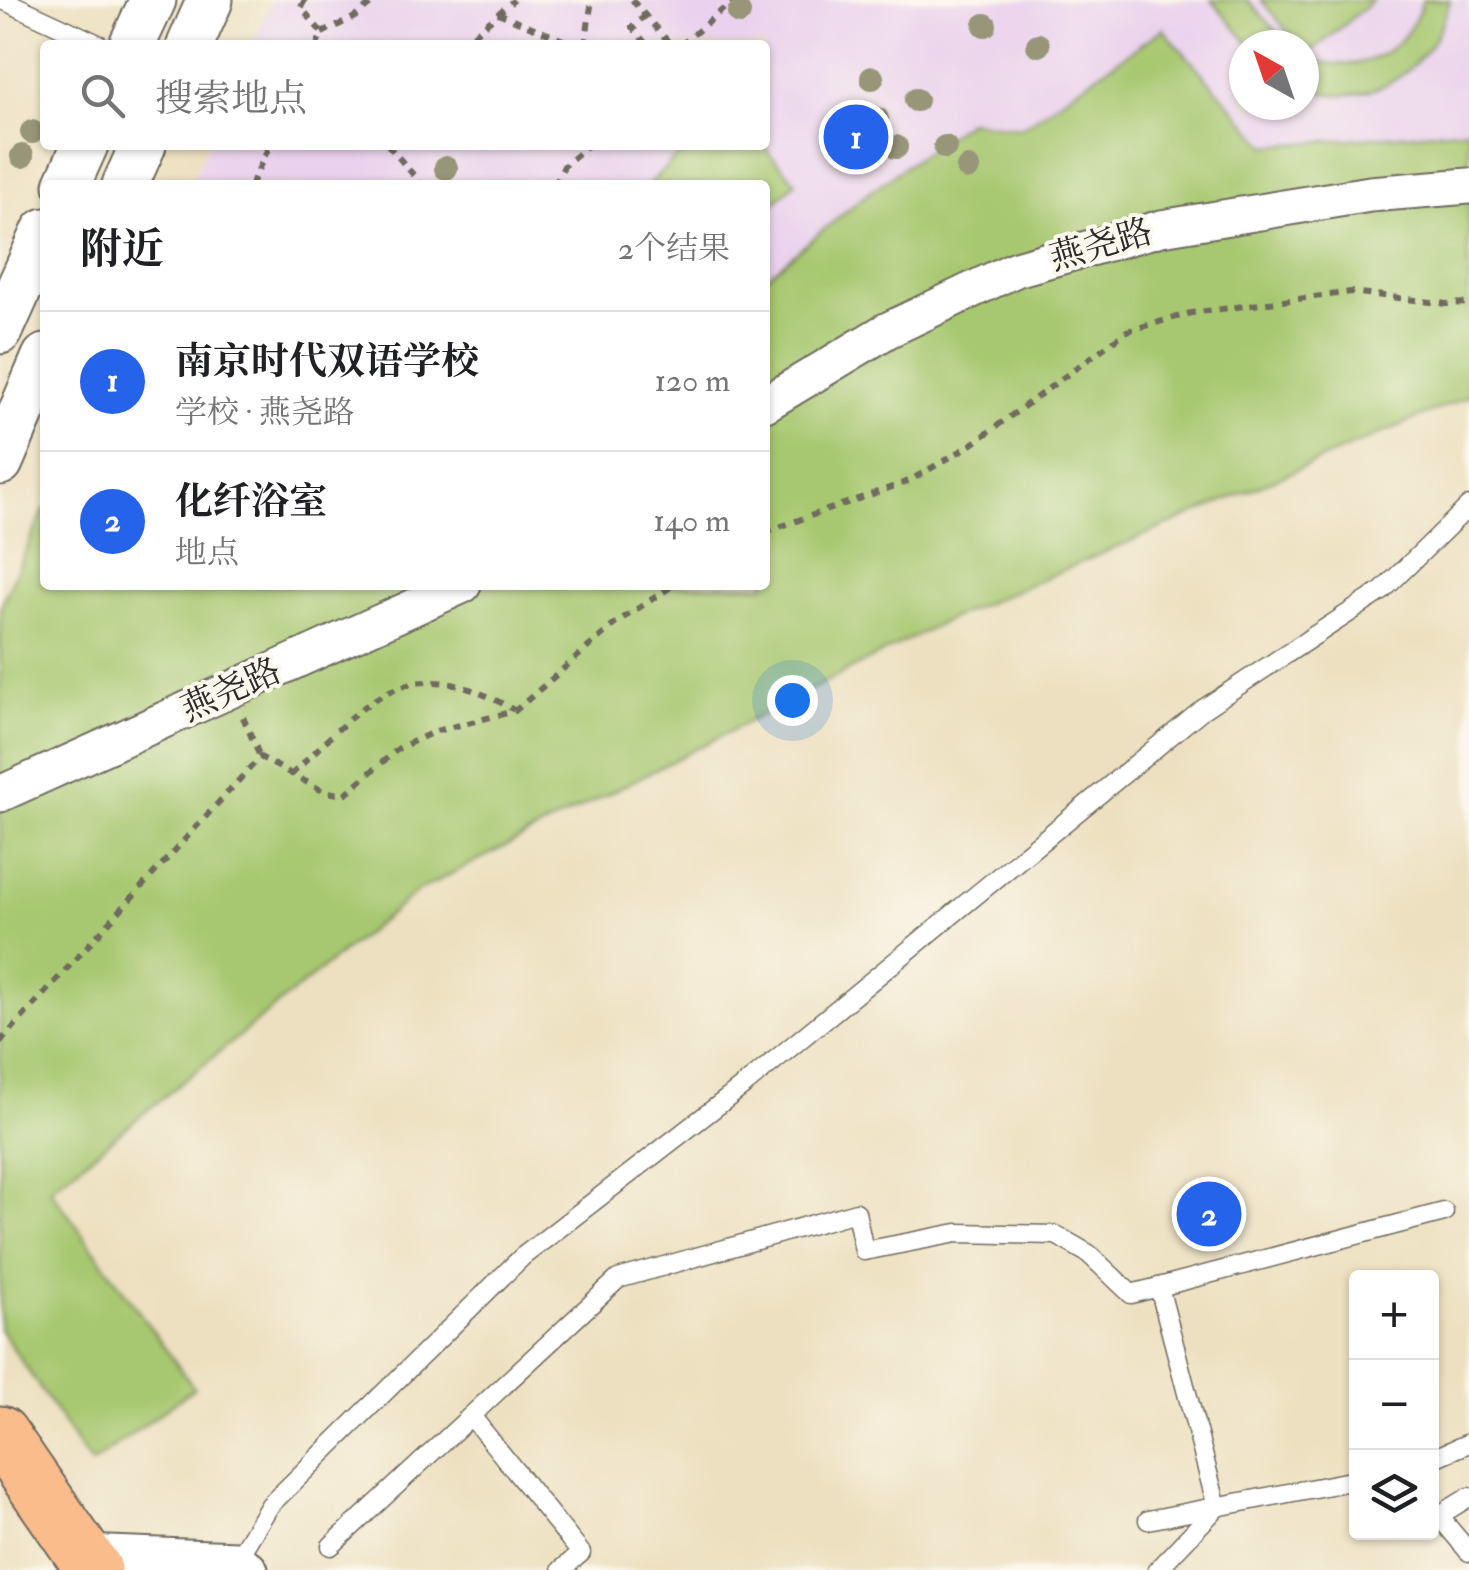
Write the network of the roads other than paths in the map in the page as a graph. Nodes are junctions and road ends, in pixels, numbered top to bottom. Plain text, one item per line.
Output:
1 (3, 0) edge
2 (153, 0) edge
3 (210, 0) edge
4 (89, 40) edge
5 (134, 40) edge
6 (192, 40) edge
7 (83, 150) edge
8 (141, 150) edge
9 (68, 180) edge
10 (127, 180) edge
11 (1469, 186) edge
12 (40, 242) edge
13 (0, 331) edge
14 (40, 370) edge
15 (770, 401) edge
16 (0, 462) edge
17 (1469, 506) edge
18 (452, 590) edge
19 (9, 791) edge
20 (1444, 1212) dead end
21 (1159, 1286) junction
22 (471, 1416) junction
23 (0, 1434) edge
24 (1469, 1443) edge
25 (1439, 1455) edge
26 (1349, 1481) edge
27 (1469, 1497) edge
28 (1216, 1507) junction
29 (1439, 1510) edge
30 (1439, 1517) edge
31 (1148, 1520) dead end
32 (331, 1546) dead end
33 (1469, 1552) edge
34 (89, 1562) edge
35 (244, 1564) edge
36 (560, 1570) edge
37 (1157, 1570) edge

1 - 4 lane
2 - 5 street
3 - 6 street
7 - 9 street
8 - 10 street
11 - 15 street, 燕尧路
12 - 13 street
14 - 16 street
17 - 35 lane
18 - 19 street, 燕尧路
20 - 21 lane
21 - 22 lane
21 - 28 lane
22 - 32 lane
22 - 36 lane
23 - 34 main road
24 - 25 lane
26 - 28 lane
27 - 29 lane
28 - 31 lane
28 - 37 lane
30 - 33 lane
34 - 35 street

